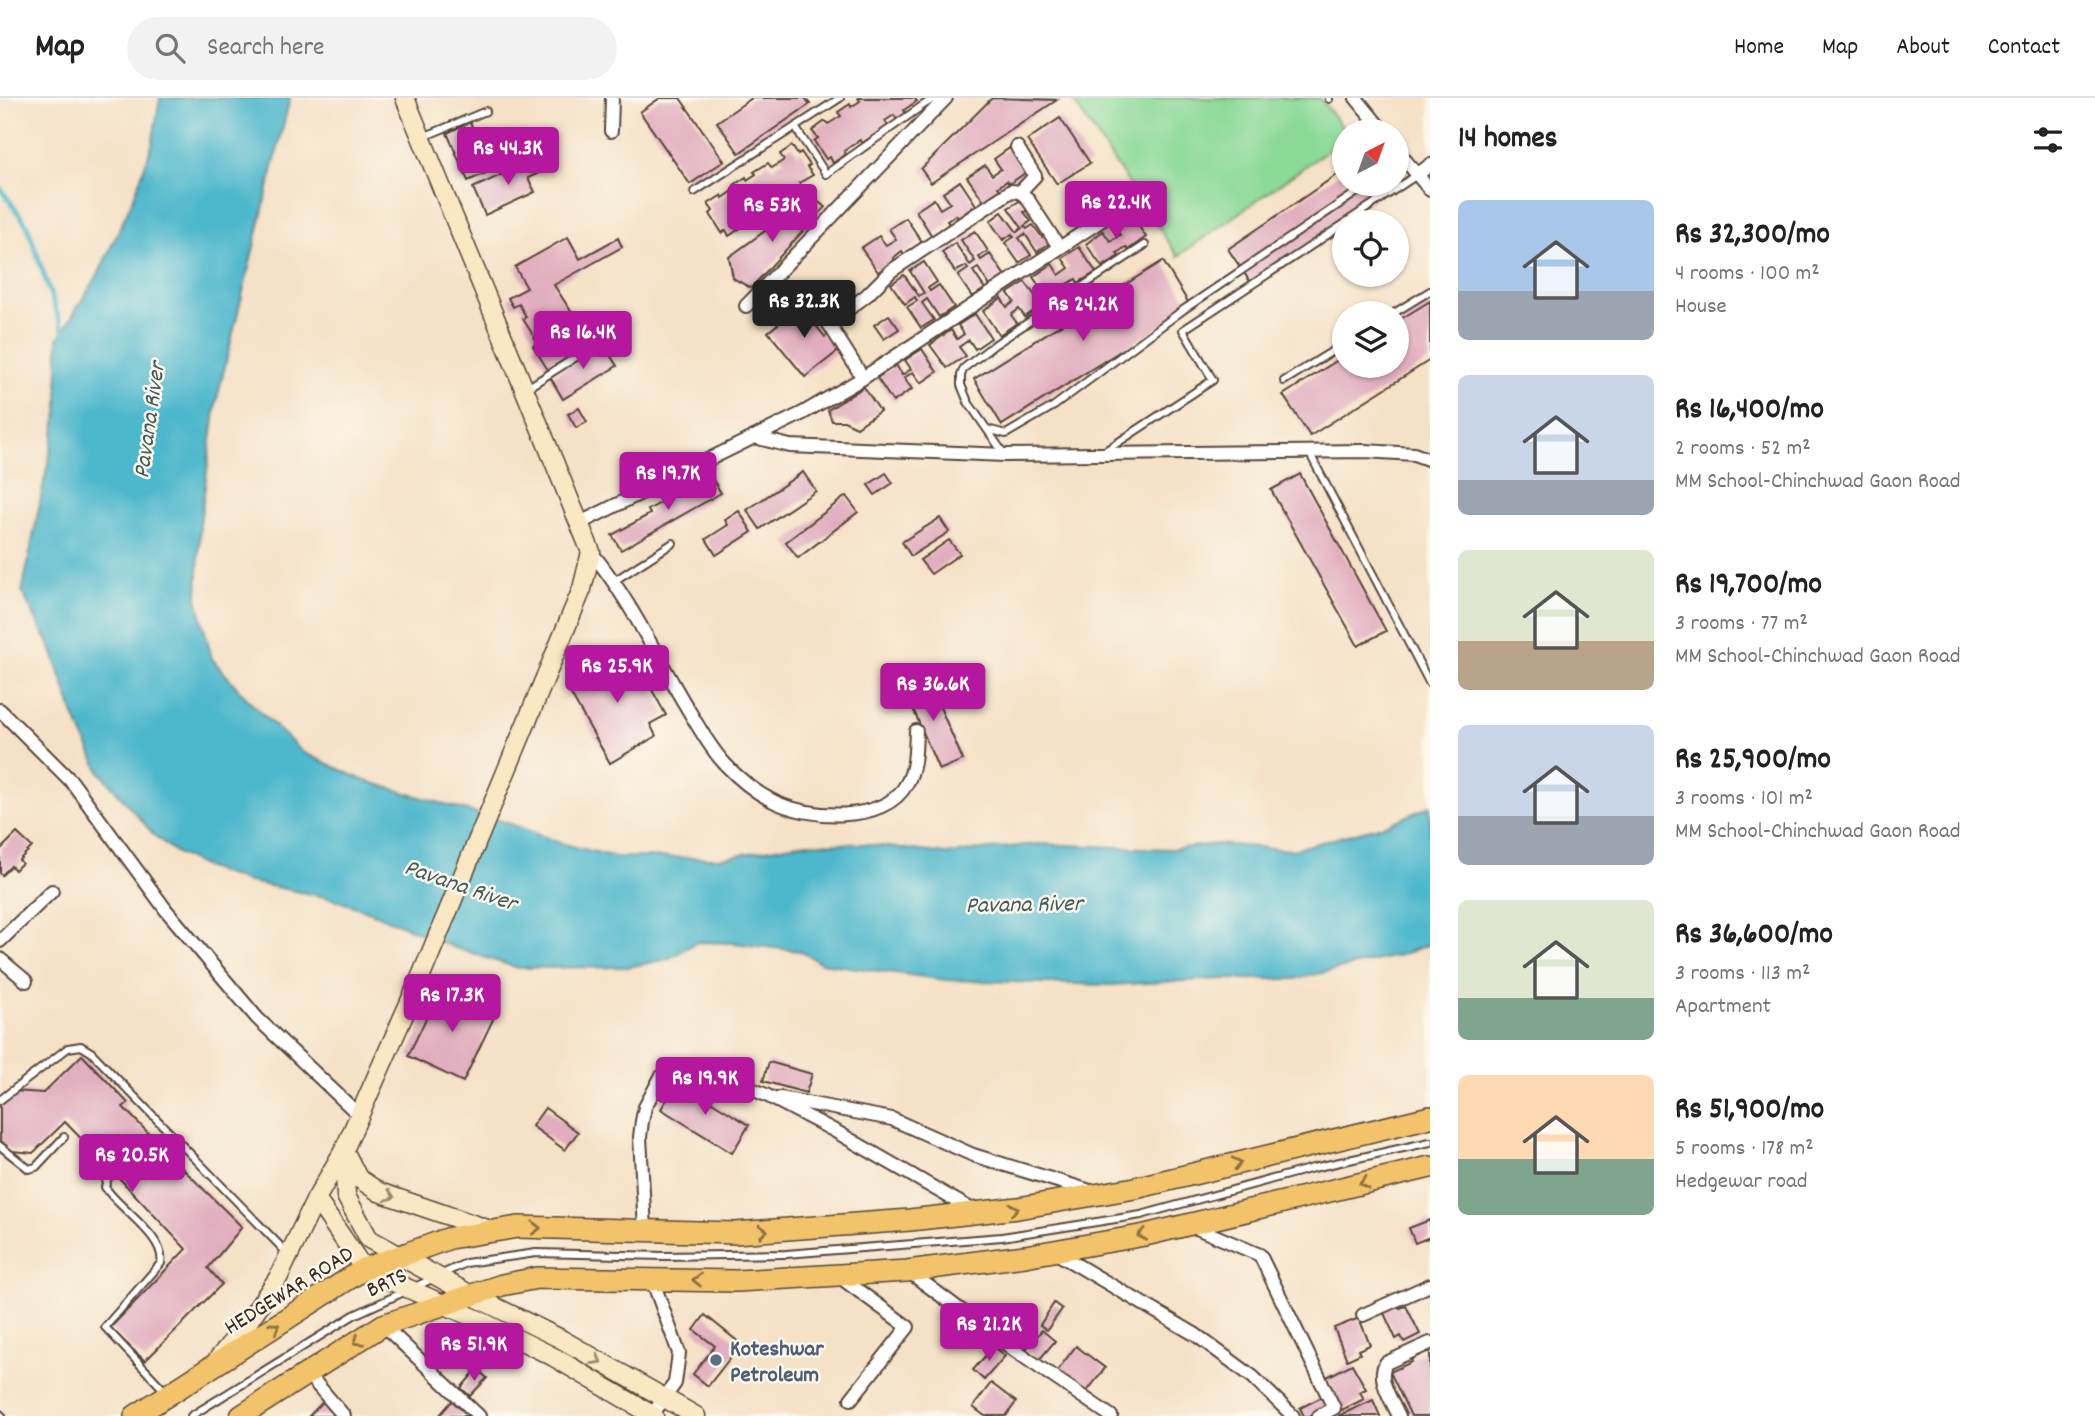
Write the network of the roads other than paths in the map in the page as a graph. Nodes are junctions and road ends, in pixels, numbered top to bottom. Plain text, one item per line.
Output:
1 (405, 98) edge
2 (612, 98) edge
3 (840, 98) edge
4 (1356, 98) edge
5 (944, 100) edge
6 (922, 101) edge
7 (485, 111) dead end
8 (1373, 119) edge
9 (795, 127) junction
10 (611, 131) dead end
11 (422, 138) junction
12 (1017, 147) dead end
13 (1430, 165) edge
14 (1409, 167) edge
15 (1418, 175) junction
16 (1430, 190) edge
17 (694, 192) dead end
18 (1020, 192) junction
19 (1351, 196) edge
20 (1126, 204) dead end
21 (1365, 210) edge
22 (1332, 232) edge
23 (1145, 245) dead end
24 (1059, 247) junction
25 (801, 287) dead end
26 (1430, 291) edge
27 (1409, 304) edge
28 (746, 306) dead end
29 (829, 324) junction
30 (603, 340) dead end
31 (1332, 351) edge
32 (863, 378) junction
33 (1284, 381) dead end
34 (525, 389) junction
35 (987, 429) junction
36 (754, 437) junction
37 (1309, 452) junction
38 (1100, 454) junction
39 (1005, 455) junction
40 (1430, 460) edge
41 (580, 523) junction
42 (673, 543) dead end
43 (591, 552) junction
44 (614, 581) junction
45 (1430, 684) edge
46 (0, 710) edge
47 (916, 731) dead end
48 (52, 891) dead end
49 (0, 941) edge
50 (0, 959) edge
51 (26, 981) dead end
52 (766, 1095) junction
53 (0, 1100) edge
54 (359, 1115) junction
55 (1430, 1117) edge
56 (64, 1137) dead end
57 (1430, 1142) edge
58 (0, 1146) edge
59 (344, 1150) junction
60 (117, 1165) dead end
61 (1430, 1167) edge
62 (1098, 1194) junction
63 (316, 1199) junction
64 (977, 1213) junction
65 (1189, 1224) junction
66 (645, 1230) junction
67 (493, 1231) junction
68 (1053, 1251) junction
69 (289, 1254) junction
70 (398, 1256) junction
71 (364, 1269) junction
72 (907, 1271) junction
73 (837, 1275) junction
74 (437, 1277) junction
75 (652, 1279) junction
76 (1430, 1285) edge
77 (409, 1290) junction
78 (471, 1295) junction
79 (443, 1306) junction
80 (1363, 1315) dead end
81 (383, 1325) junction
82 (1430, 1343) edge
83 (209, 1370) junction
84 (308, 1374) junction
85 (169, 1394) junction
86 (665, 1398) junction
87 (851, 1399) dead end
88 (135, 1416) edge
89 (191, 1416) edge
90 (241, 1416) edge
91 (344, 1416) edge
92 (479, 1416) edge
93 (653, 1416) edge
94 (696, 1416) edge
95 (1111, 1416) edge
96 (1293, 1416) edge
97 (1319, 1416) edge
98 (1399, 1416) edge

1 - 11 main road
2 - 10 street
3 - 9 lane
4 - 8 street
5 - 6 lane
5 - 28 street
6 - 9 lane
7 - 11 lane
9 - 17 lane
11 - 34 main road
12 - 18 street
13 - 15 street
14 - 15 street
15 - 16 street
15 - 21 lane
18 - 24 street
18 - 29 street
19 - 35 lane
20 - 24 street
22 - 38 lane
23 - 35 lane
24 - 32 street
25 - 29 street
26 - 27 lane
29 - 32 street
30 - 34 lane
31 - 33 lane
32 - 36 street
34 - 41 main road
35 - 39 lane
36 - 39 street
36 - 41 street
37 - 38 street
37 - 40 street
37 - 45 lane
38 - 39 street
41 - 43 main road
42 - 44 lane
43 - 44 street
43 - 54 main road
44 - 47 street
46 - 54 street
48 - 49 street
50 - 51 street
52 - 62 street
52 - 64 street
52 - 66 street
53 - 69 lane
54 - 59 main road
62 -> 55 main road, HEDGEWAR ROAD
56 - 58 lane
57 - 74 lane, BRTS
59 - 63 main road
59 -> 67 main road
59 - 70 main road
60 - 85 lane
61 -> 65 main road
64 -> 62 main road, HEDGEWAR ROAD
63 - 69 main road
63 - 71 main road
66 -> 64 main road, HEDGEWAR ROAD
65 -> 68 main road
65 - 97 street
67 -> 66 main road, HEDGEWAR ROAD
67 - 70 main road, HEDGEWAR ROAD
68 - 72 main road
68 - 96 street
69 - 83 main road
70 - 71 main road, HEDGEWAR ROAD
70 - 74 main road
71 - 77 main road
83 -> 71 main road, HEDGEWAR ROAD
72 - 73 main road
72 - 95 street
73 -> 75 main road
73 - 87 street
74 - 77 lane, BRTS
74 - 78 main road
75 - 78 main road
75 - 86 street
76 - 80 street
77 - 79 main road
77 - 89 lane, BRTS
78 - 79 main road
78 -> 86 main road
79 - 81 main road
79 - 93 main road
81 -> 84 main road
81 - 92 street
82 - 98 street
83 - 85 main road, HEDGEWAR ROAD
84 - 90 main road
84 - 91 street
85 - 88 main road, HEDGEWAR ROAD
86 - 93 street
86 - 94 main road

